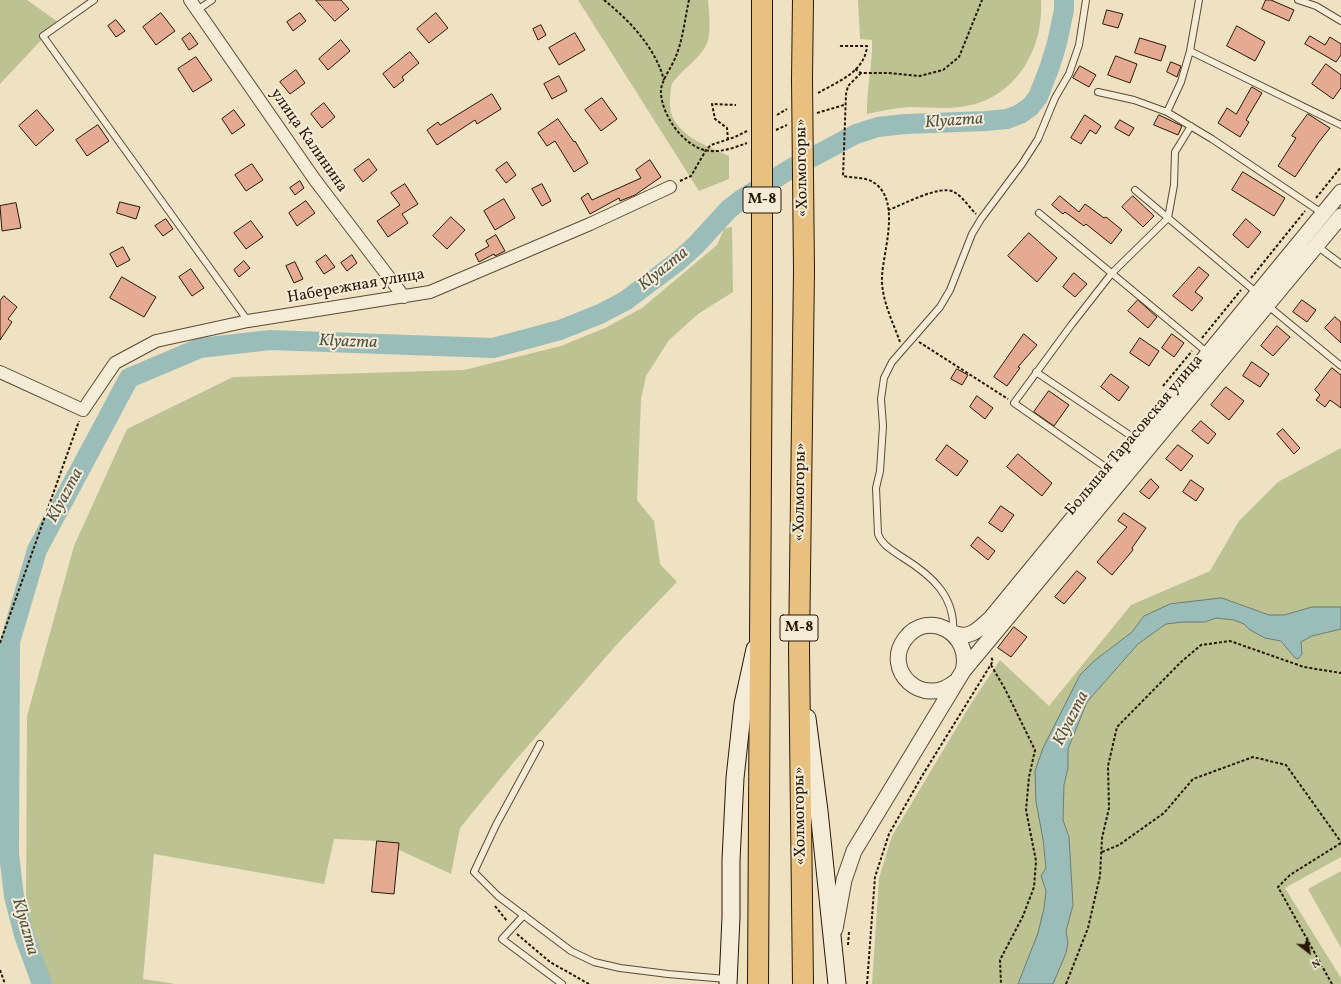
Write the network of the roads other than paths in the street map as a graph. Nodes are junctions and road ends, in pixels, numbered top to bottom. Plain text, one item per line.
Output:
1 (94, 0) edge
2 (190, 0) edge
3 (212, 0) edge
4 (762, 0) edge
5 (802, 0) edge
6 (1086, 0) edge
7 (1199, 0) edge
8 (1298, 0) edge
9 (196, 11) junction
10 (1341, 21) edge
11 (1190, 51) junction
12 (1098, 92) dead end
13 (1167, 112) junction
14 (1341, 124) edge
15 (1192, 126) junction
16 (670, 186) road end
17 (1136, 190) dead end
18 (1341, 192) edge
19 (1039, 213) dead end
20 (1323, 214) junction
21 (1341, 216) edge
22 (1168, 218) junction
23 (1316, 246) junction
24 (1341, 264) edge
25 (1112, 273) junction
26 (404, 297) junction
27 (1263, 300) junction
28 (248, 321) junction
29 (1209, 354) junction
30 (1341, 366) edge
31 (0, 372) edge
32 (1036, 372) junction
33 (1137, 440) junction
34 (1111, 471) junction
35 (760, 621) junction
36 (953, 633) junction
37 (798, 650) junction
38 (960, 675) junction
39 (540, 744) dead end
40 (524, 915) junction
41 (840, 946) junction
42 (728, 981) edge
43 (562, 984) edge
44 (758, 984) edge
45 (803, 984) edge
46 (837, 984) edge

1 - 28 lane
2 - 9 street, улица Калинина
3 - 9 lane
4 - 35 highway, М-8, bridge
5 - 37 highway, «Холмогоры» / М-8, bridge
6 - 36 lane
7 - 11 lane
8 - 10 lane
9 - 26 street, улица Калинина
11 - 13 lane
11 - 14 lane
12 - 13 lane
13 - 15 lane
15 - 20 lane
15 - 22 lane
16 - 26 street, Набережная улица
17 - 22 lane
18 - 20 street, Большая Тарасовская улица
19 - 25 lane
20 - 27 street, Большая Тарасовская улица
21 - 23 street, Большая Тарасовская улица
22 - 25 lane
22 - 27 lane
23 - 24 lane
23 - 27 street, Большая Тарасовская улица
25 - 29 lane
25 - 32 lane
26 - 28 street, Набережная улица
27 - 29 street, Большая Тарасовская улица
27 - 30 lane
27 - 38 street, Большая Тарасовская улица
28 - 31 street, Набережная улица
29 - 33 street, Большая Тарасовская улица
32 - 33 lane
32 - 34 lane
33 - 34 street, Большая Тарасовская улица
34 - 36 street, Большая Тарасовская улица
35 - 42 main road
35 - 44 highway, М-8
36 - 38 street
36 - 38 street
37 - 41 main road
37 - 45 highway, «Холмогоры» / М-8
38 - 41 street
39 - 40 lane
40 - 42 lane
40 - 43 lane
41 - 46 main road

